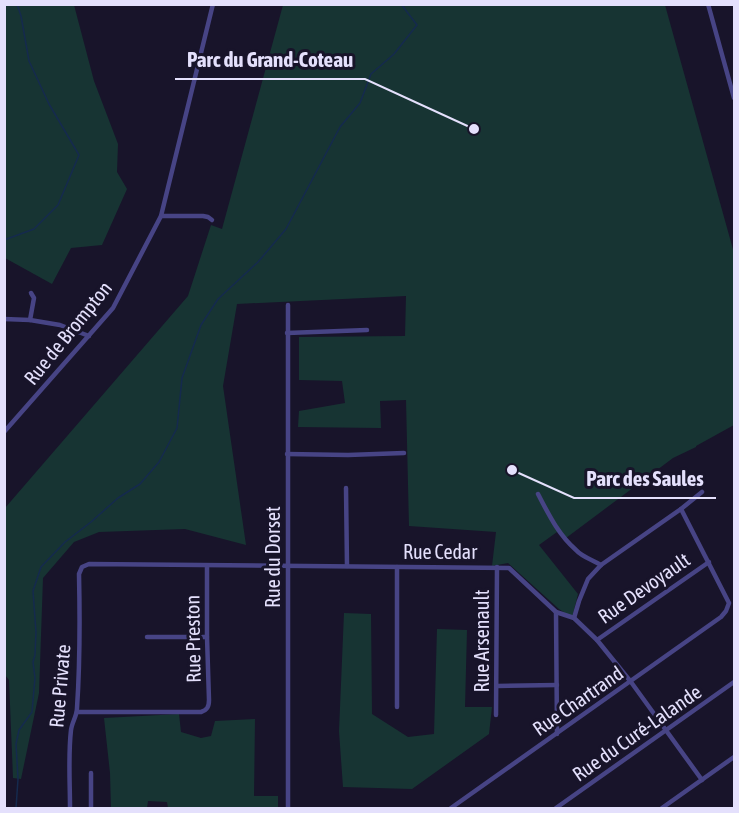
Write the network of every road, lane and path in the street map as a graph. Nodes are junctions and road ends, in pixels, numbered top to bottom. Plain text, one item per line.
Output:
1 (213, 4) edge
2 (708, 4) edge
3 (735, 98) edge
4 (161, 216) junction
5 (212, 220) dead end
6 (32, 293) dead end
7 (288, 305) dead end
8 (4, 319) edge
9 (30, 320) junction
10 (367, 330) dead end
11 (287, 333) junction
12 (89, 336) junction
13 (4, 432) edge
14 (404, 453) dead end
15 (287, 454) junction
16 (346, 488) dead end
17 (702, 492) dead end
18 (538, 494) dead end
19 (681, 509) junction
20 (709, 562) junction
21 (601, 565) junction
22 (207, 566) junction
23 (288, 566) junction
24 (347, 566) junction
25 (82, 567) joint
26 (397, 567) junction
27 (496, 567) junction
28 (556, 612) junction
29 (574, 618) junction
30 (147, 637) dead end
31 (207, 637) junction
32 (597, 640) junction
33 (631, 682) junction
34 (735, 682) edge
35 (557, 685) junction
36 (497, 686) junction
37 (397, 707) dead end
38 (77, 712) junction
39 (496, 715) dead end
40 (666, 731) junction
41 (557, 734) junction
42 (735, 757) edge
43 (91, 773) dead end
44 (702, 780) junction
45 (69, 808) edge
46 (91, 808) edge
47 (288, 808) edge
48 (451, 808) edge
49 (556, 808) edge
50 (662, 808) edge

1 - 4 street, Rue de Brompton
2 - 3 street
4 - 5 street
4 - 12 street, Rue de Brompton
6 - 9 street
7 - 11 street, Rue du Dorset
8 - 9 street
9 - 12 street
10 - 11 street
11 - 15 street, Rue du Dorset
12 - 13 street, Rue de Brompton
14 - 15 street
15 - 23 street, Rue du Dorset
16 - 24 street
17 - 19 street
18 - 21 street
19 - 20 street
19 - 21 street
20 - 32 street, Rue Devoyault
20 - 33 street, Rue Chartrand
21 - 29 street
22 - 23 street, Rue Cedar
22 - 25 street, Rue Cedar
22 - 31 street, Rue Preston
23 - 24 street, Rue Cedar
23 - 47 street, Rue du Dorset
24 - 26 street, Rue Cedar
25 - 38 street, Rue Private
26 - 27 street, Rue Cedar
26 - 37 street
27 - 28 street, Rue Cedar
27 - 36 street, Rue Arsenault
28 - 29 street, Rue Cedar
28 - 35 street
29 - 32 street, Rue Cedar
30 - 31 street
31 - 38 street, Rue Preston
32 - 33 street, Rue Cedar
33 - 40 street, Rue Cedar
33 - 41 street, Rue Chartrand
34 - 40 street, Rue du Curé-Lalande
35 - 36 street
35 - 41 street
36 - 39 street, Rue Arsenault
38 - 45 street, Rue Private
40 - 44 street, Rue Cedar
40 - 49 street, Rue du Curé-Lalande
41 - 48 street, Rue Chartrand
42 - 44 street
43 - 46 street
44 - 50 street

